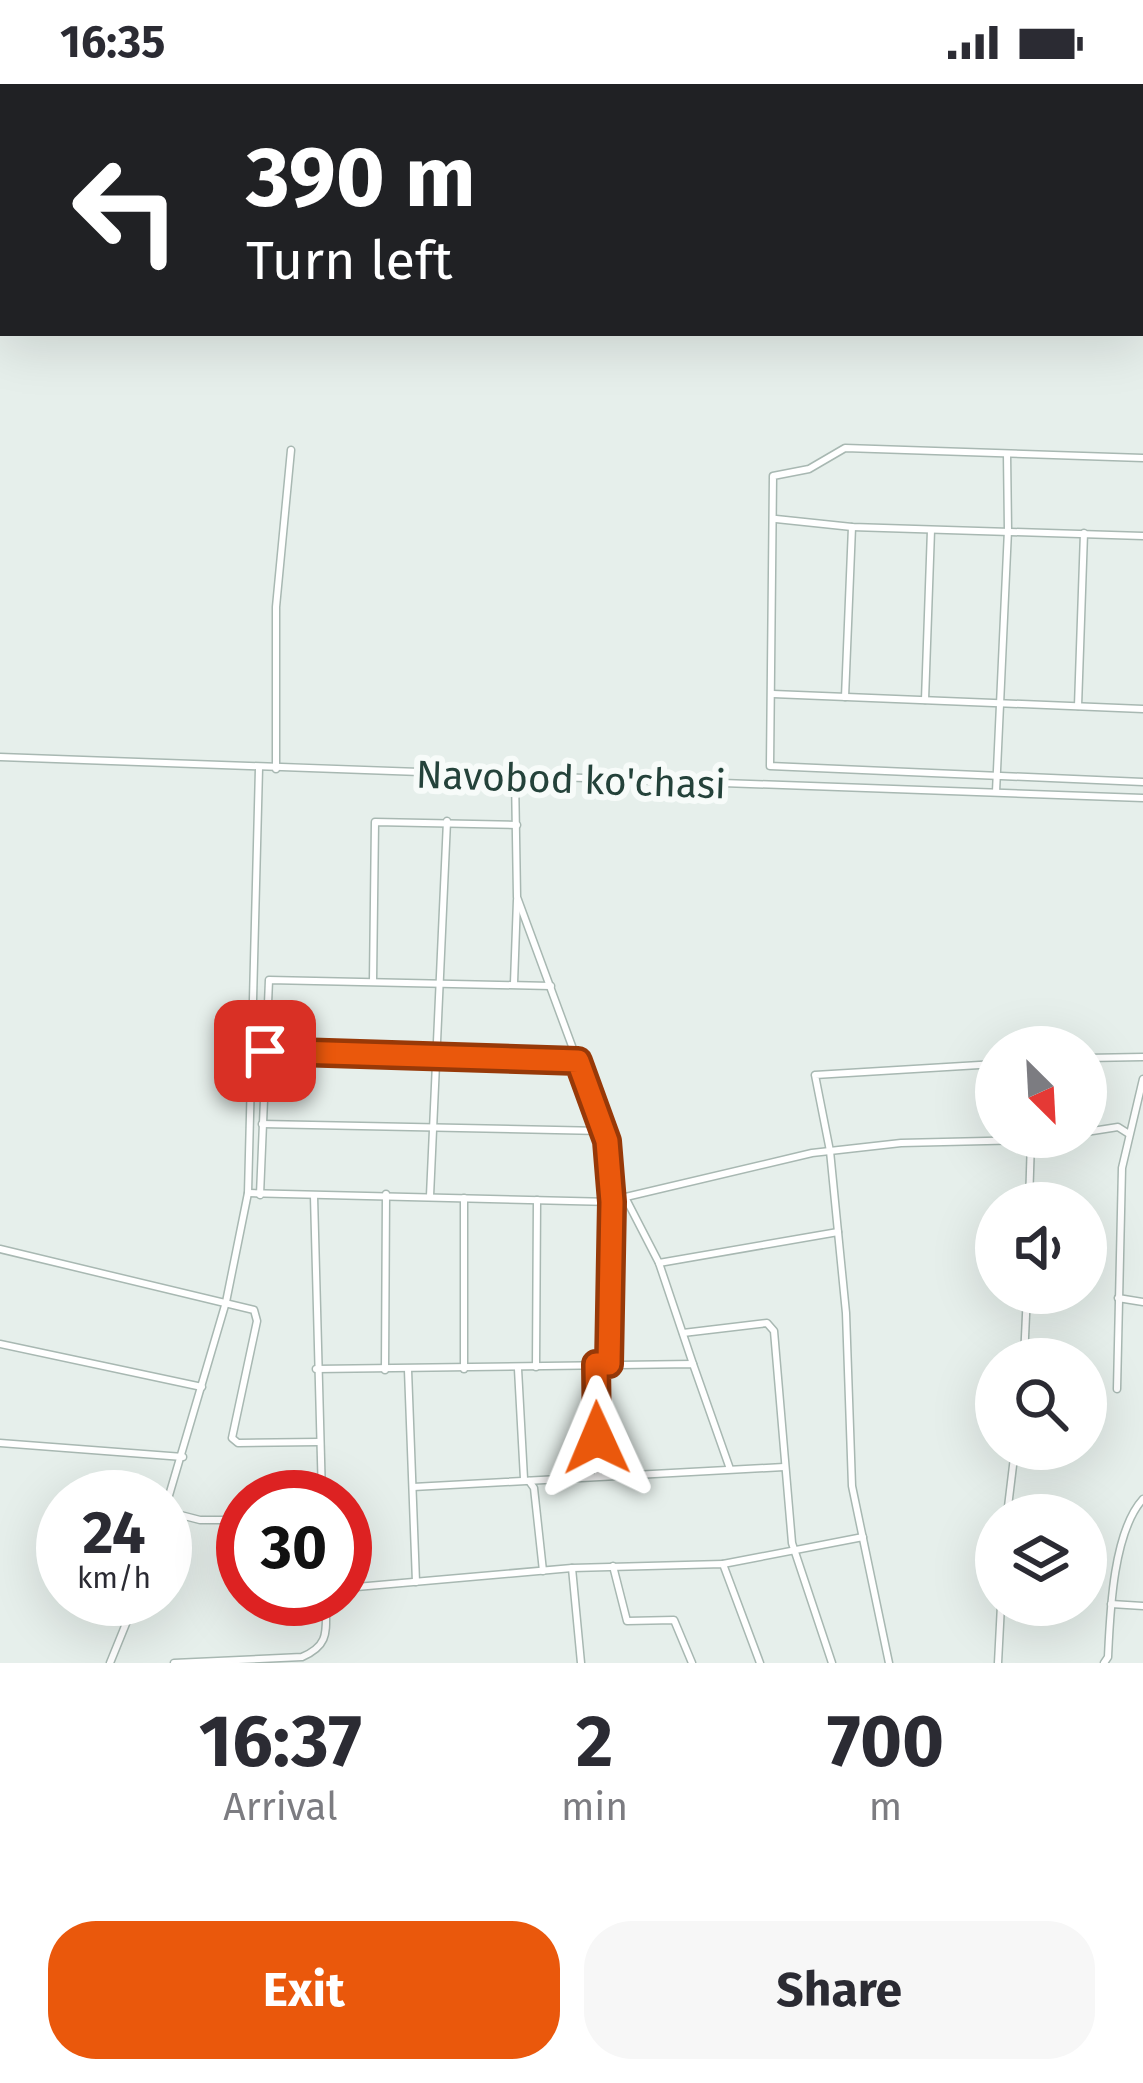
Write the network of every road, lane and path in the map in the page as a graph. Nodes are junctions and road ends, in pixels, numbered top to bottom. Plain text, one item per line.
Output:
1 (291, 450) dead end
2 (1007, 452) junction
3 (1143, 458) edge
4 (776, 519) junction
5 (852, 527) junction
6 (932, 529) junction
7 (1008, 530) junction
8 (1084, 533) junction
9 (1143, 536) edge
10 (772, 694) junction
11 (845, 697) junction
12 (926, 700) junction
13 (1001, 703) junction
14 (1078, 706) junction
15 (1143, 709) edge
16 (0, 758) edge
17 (259, 768) junction
18 (276, 769) junction
19 (515, 776) junction
20 (998, 777) junction
21 (1143, 782) edge
22 (996, 792) junction
23 (1143, 797) edge
24 (447, 821) junction
25 (517, 825) junction
26 (517, 897) junction
27 (373, 981) junction
28 (441, 981) junction
29 (514, 984) junction
30 (551, 986) junction
31 (251, 1049) junction
32 (265, 1051) junction
33 (438, 1054) junction
34 (1107, 1058) edge
35 (1143, 1058) edge
36 (578, 1061) junction
37 (975, 1065) edge
38 (1143, 1079) edge
39 (262, 1124) junction
40 (436, 1126) junction
41 (1107, 1129) edge
42 (603, 1131) junction
43 (1130, 1134) junction
44 (975, 1141) edge
45 (830, 1151) junction
46 (248, 1193) junction
47 (386, 1194) junction
48 (260, 1195) junction
49 (314, 1196) junction
50 (430, 1196) junction
51 (464, 1198) junction
52 (626, 1198) junction
53 (537, 1200) junction
54 (611, 1202) junction
55 (838, 1232) junction
56 (0, 1249) edge
57 (659, 1263) junction
58 (1118, 1298) junction
59 (226, 1302) junction
60 (1143, 1302) edge
61 (682, 1334) junction
62 (0, 1344) edge
63 (596, 1364) junction
64 (609, 1364) junction
65 (693, 1364) junction
66 (518, 1367) junction
67 (536, 1367) junction
68 (316, 1369) junction
69 (464, 1369) junction
70 (385, 1370) junction
71 (408, 1370) junction
72 (202, 1387) junction
73 (1117, 1389) dead end
74 (0, 1442) edge
75 (319, 1442) junction
76 (183, 1457) junction
77 (784, 1467) junction
78 (730, 1469) junction
79 (179, 1470) edge
80 (321, 1470) edge
81 (598, 1475) junction
82 (525, 1479) junction
83 (413, 1487) junction
84 (1143, 1499) edge
85 (863, 1537) junction
86 (794, 1550) junction
87 (723, 1564) junction
88 (614, 1566) junction
89 (572, 1568) junction
90 (543, 1571) junction
91 (416, 1582) junction
92 (372, 1586) edge
93 (1111, 1604) junction
94 (1143, 1606) edge
95 (125, 1626) edge
96 (325, 1626) edge
97 (1000, 1626) edge
98 (110, 1663) edge
99 (173, 1663) edge
100 (581, 1663) edge
101 (692, 1663) edge
102 (760, 1663) edge
103 (832, 1663) edge
104 (890, 1663) edge
105 (998, 1663) edge
106 (1104, 1663) edge

1 - 18 street
2 - 3 street
2 - 4 street
2 - 7 street
4 - 5 street
4 - 10 street
5 - 6 street
5 - 11 street
6 - 7 street
6 - 12 street
7 - 8 street
7 - 13 street
8 - 9 street
8 - 14 street
10 - 11 street
10 - 20 street
11 - 12 street
12 - 13 street
13 - 14 street
13 - 20 street
14 - 15 street
16 - 17 street, Navobod ko'chasi
17 - 18 street, Navobod ko'chasi
17 - 31 street
18 - 19 street, Navobod ko'chasi
19 - 22 street, Navobod ko'chasi
19 - 25 street
20 - 21 street
20 - 22 street
22 - 23 street, Navobod ko'chasi
24 - 25 street
24 - 27 street
24 - 28 street
25 - 26 street
26 - 29 street
26 - 30 street
27 - 28 street
27 - 32 street
28 - 29 street
28 - 33 street
29 - 30 street
30 - 36 street
31 - 32 street
31 - 46 street
32 - 33 street
32 - 39 street
33 - 36 street
33 - 40 street
34 - 35 street
36 - 42 street
37 - 45 street
38 - 43 street
39 - 40 street
39 - 48 street
40 - 42 street
40 - 50 street
41 - 43 street
42 - 54 street
43 - 58 street
44 - 45 street
45 - 52 street
45 - 55 street
46 - 48 street
46 - 59 street
47 - 49 street
47 - 50 street
47 - 70 street
48 - 49 street
49 - 68 street
50 - 51 street
51 - 53 street
51 - 69 street
52 - 54 street
52 - 57 street
53 - 54 street
53 - 67 street
54 - 64 street
55 - 57 street
55 - 85 street
56 - 59 street
57 - 61 street
58 - 60 street
58 - 73 street
59 - 72 street
59 - 75 street
61 - 65 street
61 - 77 street
62 - 72 street
63 - 64 street
63 - 67 street
63 - 81 street
64 - 65 street
65 - 78 street
66 - 67 street
66 - 69 street
66 - 82 street
68 - 70 street
68 - 75 street
69 - 71 street
70 - 71 street
71 - 83 street
72 - 76 street
74 - 76 street
75 - 80 street
76 - 79 street
77 - 78 street
77 - 86 street
78 - 81 street
81 - 82 street
82 - 83 street
82 - 90 street
83 - 91 street
84 - 93 street
85 - 86 street
85 - 104 street
86 - 87 street
86 - 103 street
87 - 88 street
87 - 102 street
88 - 89 street
88 - 101 street
89 - 90 street
89 - 100 street
90 - 91 street
91 - 92 street
93 - 94 street
93 - 106 street
95 - 98 street
96 - 99 street
97 - 105 street

